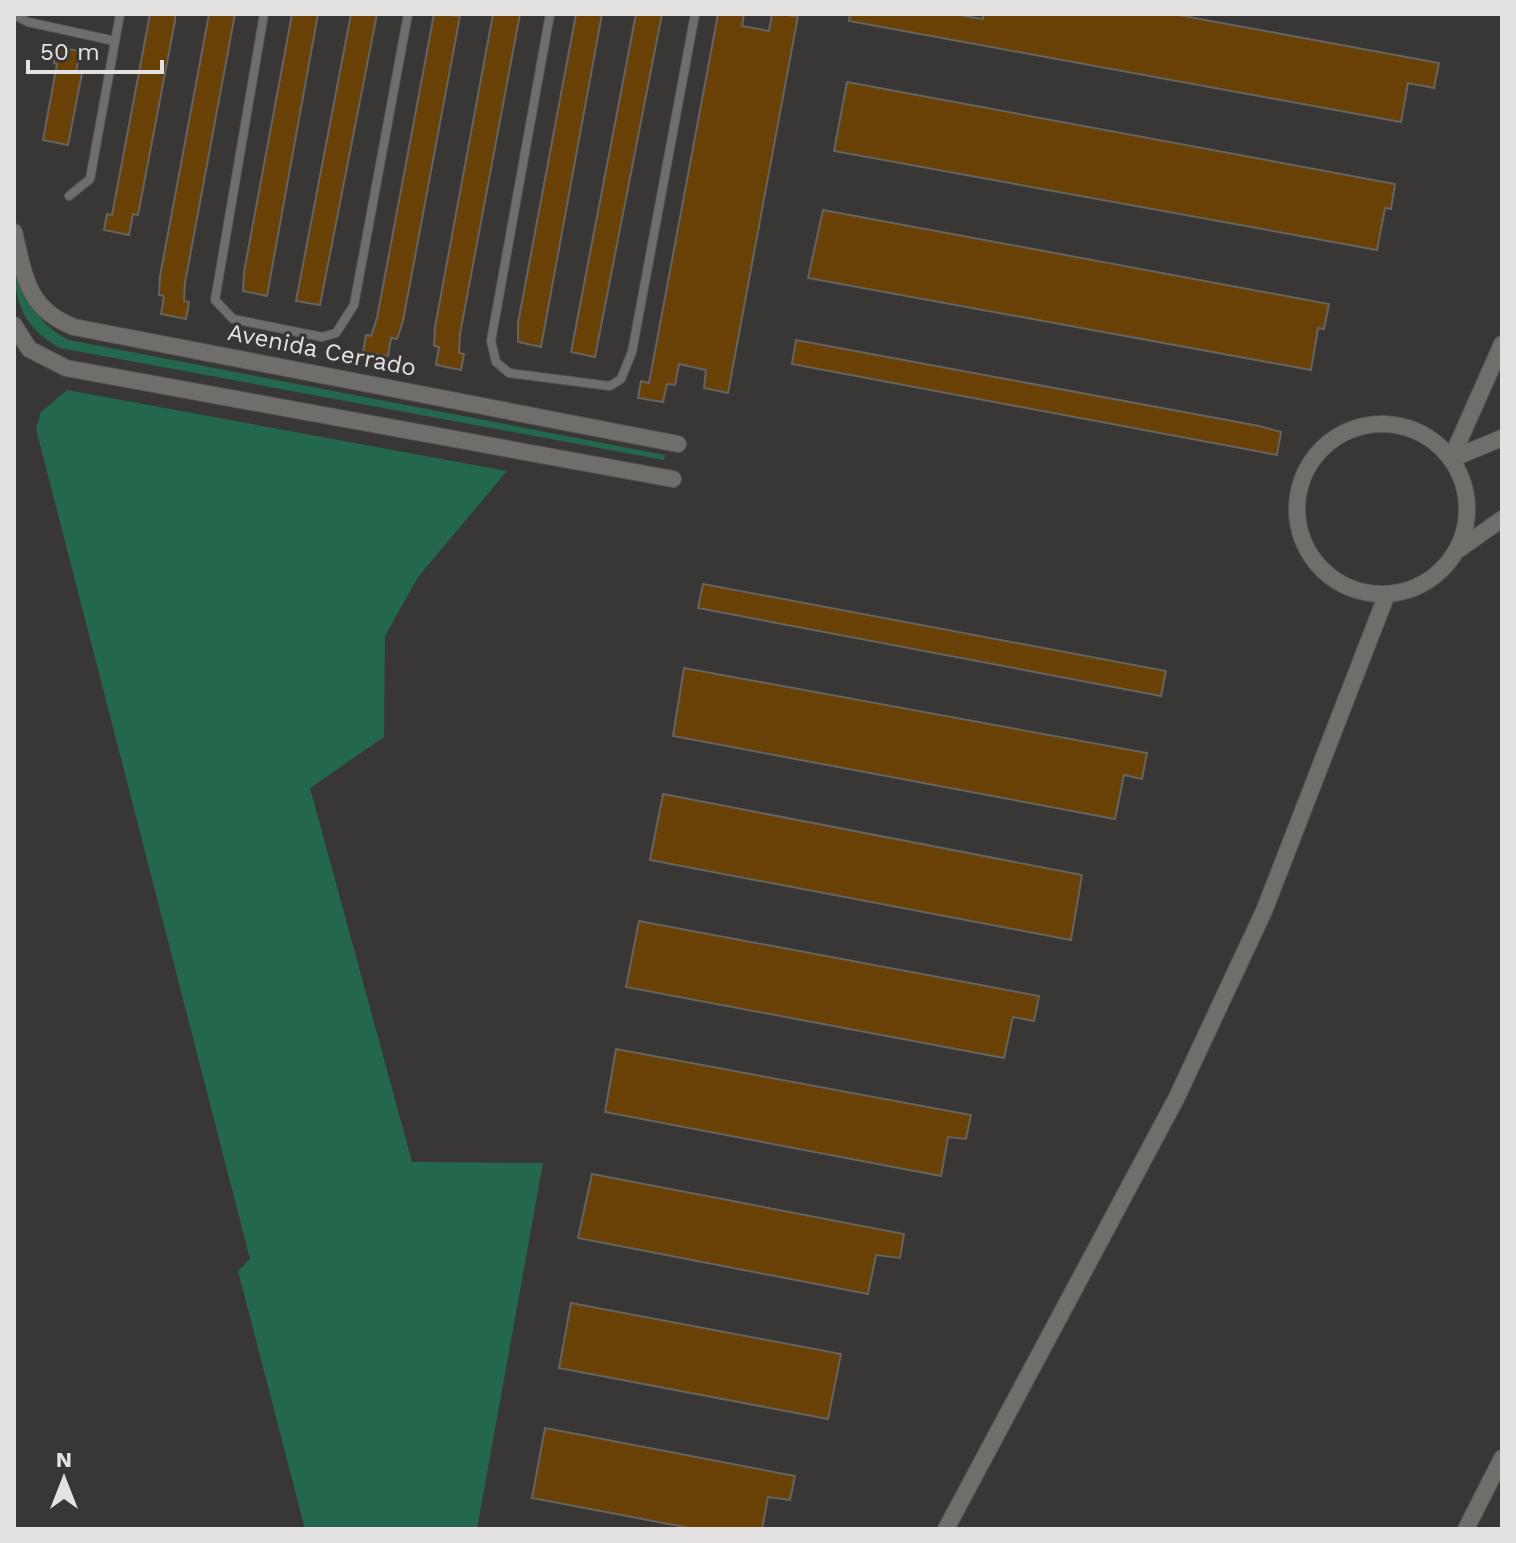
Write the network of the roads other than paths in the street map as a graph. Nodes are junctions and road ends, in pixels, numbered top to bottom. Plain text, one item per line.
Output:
1 (120, 14) edge
2 (264, 14) edge
3 (408, 14) edge
4 (550, 14) edge
5 (695, 14) edge
6 (14, 15) edge
7 (115, 41) junction
8 (69, 196) dead end
9 (14, 232) edge
10 (14, 325) edge
11 (1502, 344) edge
12 (1502, 438) edge
13 (678, 444) dead end
14 (1451, 459) junction
15 (673, 479) dead end
16 (1502, 519) edge
17 (1458, 550) junction
18 (1387, 594) junction
19 (1502, 1458) edge
20 (946, 1529) edge
21 (1466, 1529) edge

1 - 7 lane
2 - 3 lane
4 - 5 lane
6 - 7 lane
7 - 8 lane
9 - 13 street, Avenida Cerrado
10 - 15 street
11 - 14 street
12 - 14 street
14 - 17 street
14 - 18 street
16 - 17 street
17 - 18 street
18 - 20 street
19 - 21 street

